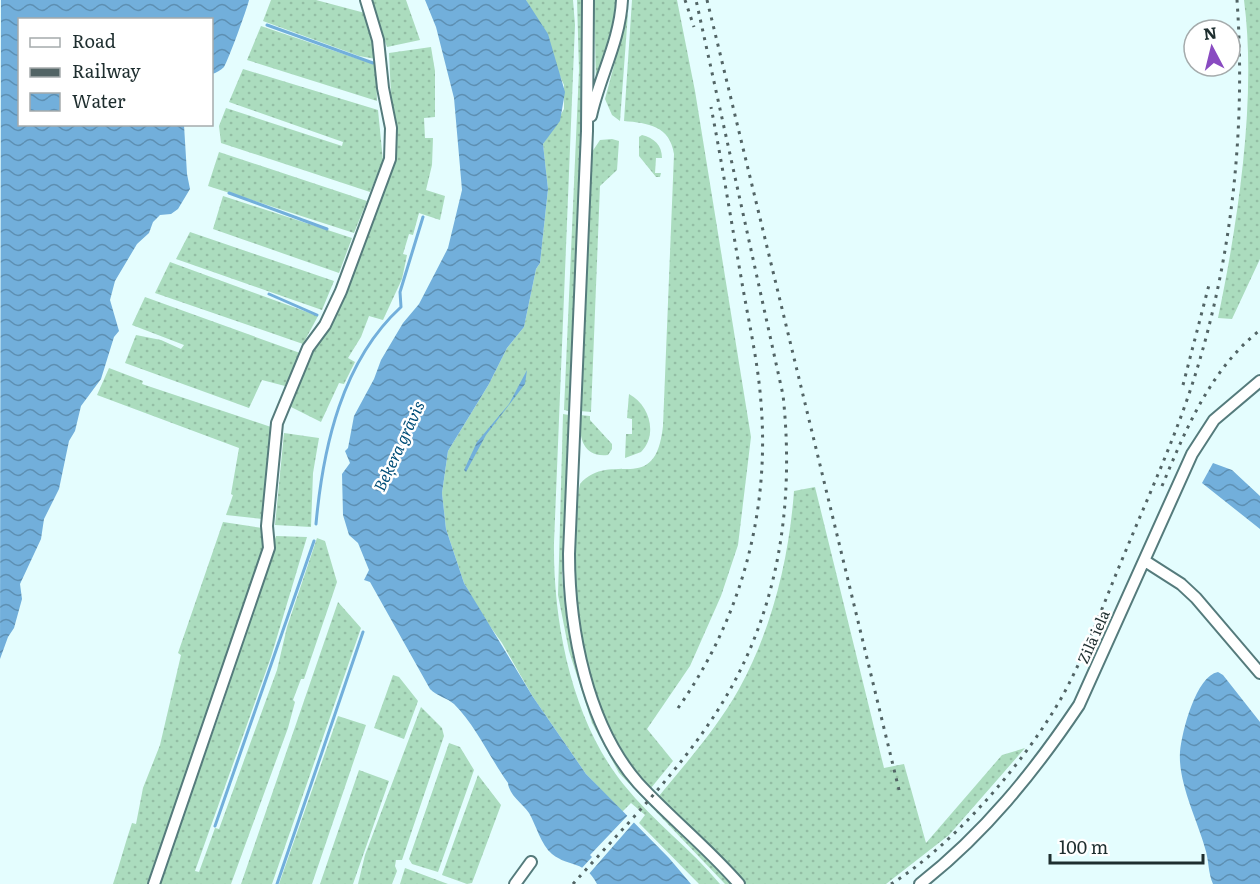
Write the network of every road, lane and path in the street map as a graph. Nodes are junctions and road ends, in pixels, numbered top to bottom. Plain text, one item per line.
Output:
1 (366, 0) edge
2 (588, 0) edge
3 (622, 0) edge
4 (587, 131) junction
5 (1260, 381) edge
6 (1145, 561) junction
7 (1260, 673) edge
8 (531, 862) dead end
9 (154, 884) edge
10 (514, 884) edge
11 (739, 884) edge
12 (920, 884) edge

1 - 9 street
2 - 4 street
3 - 4 street
4 - 11 street
5 - 6 street, Zilā iela
6 - 7 street
6 - 12 street, Zilā iela
8 - 10 street

